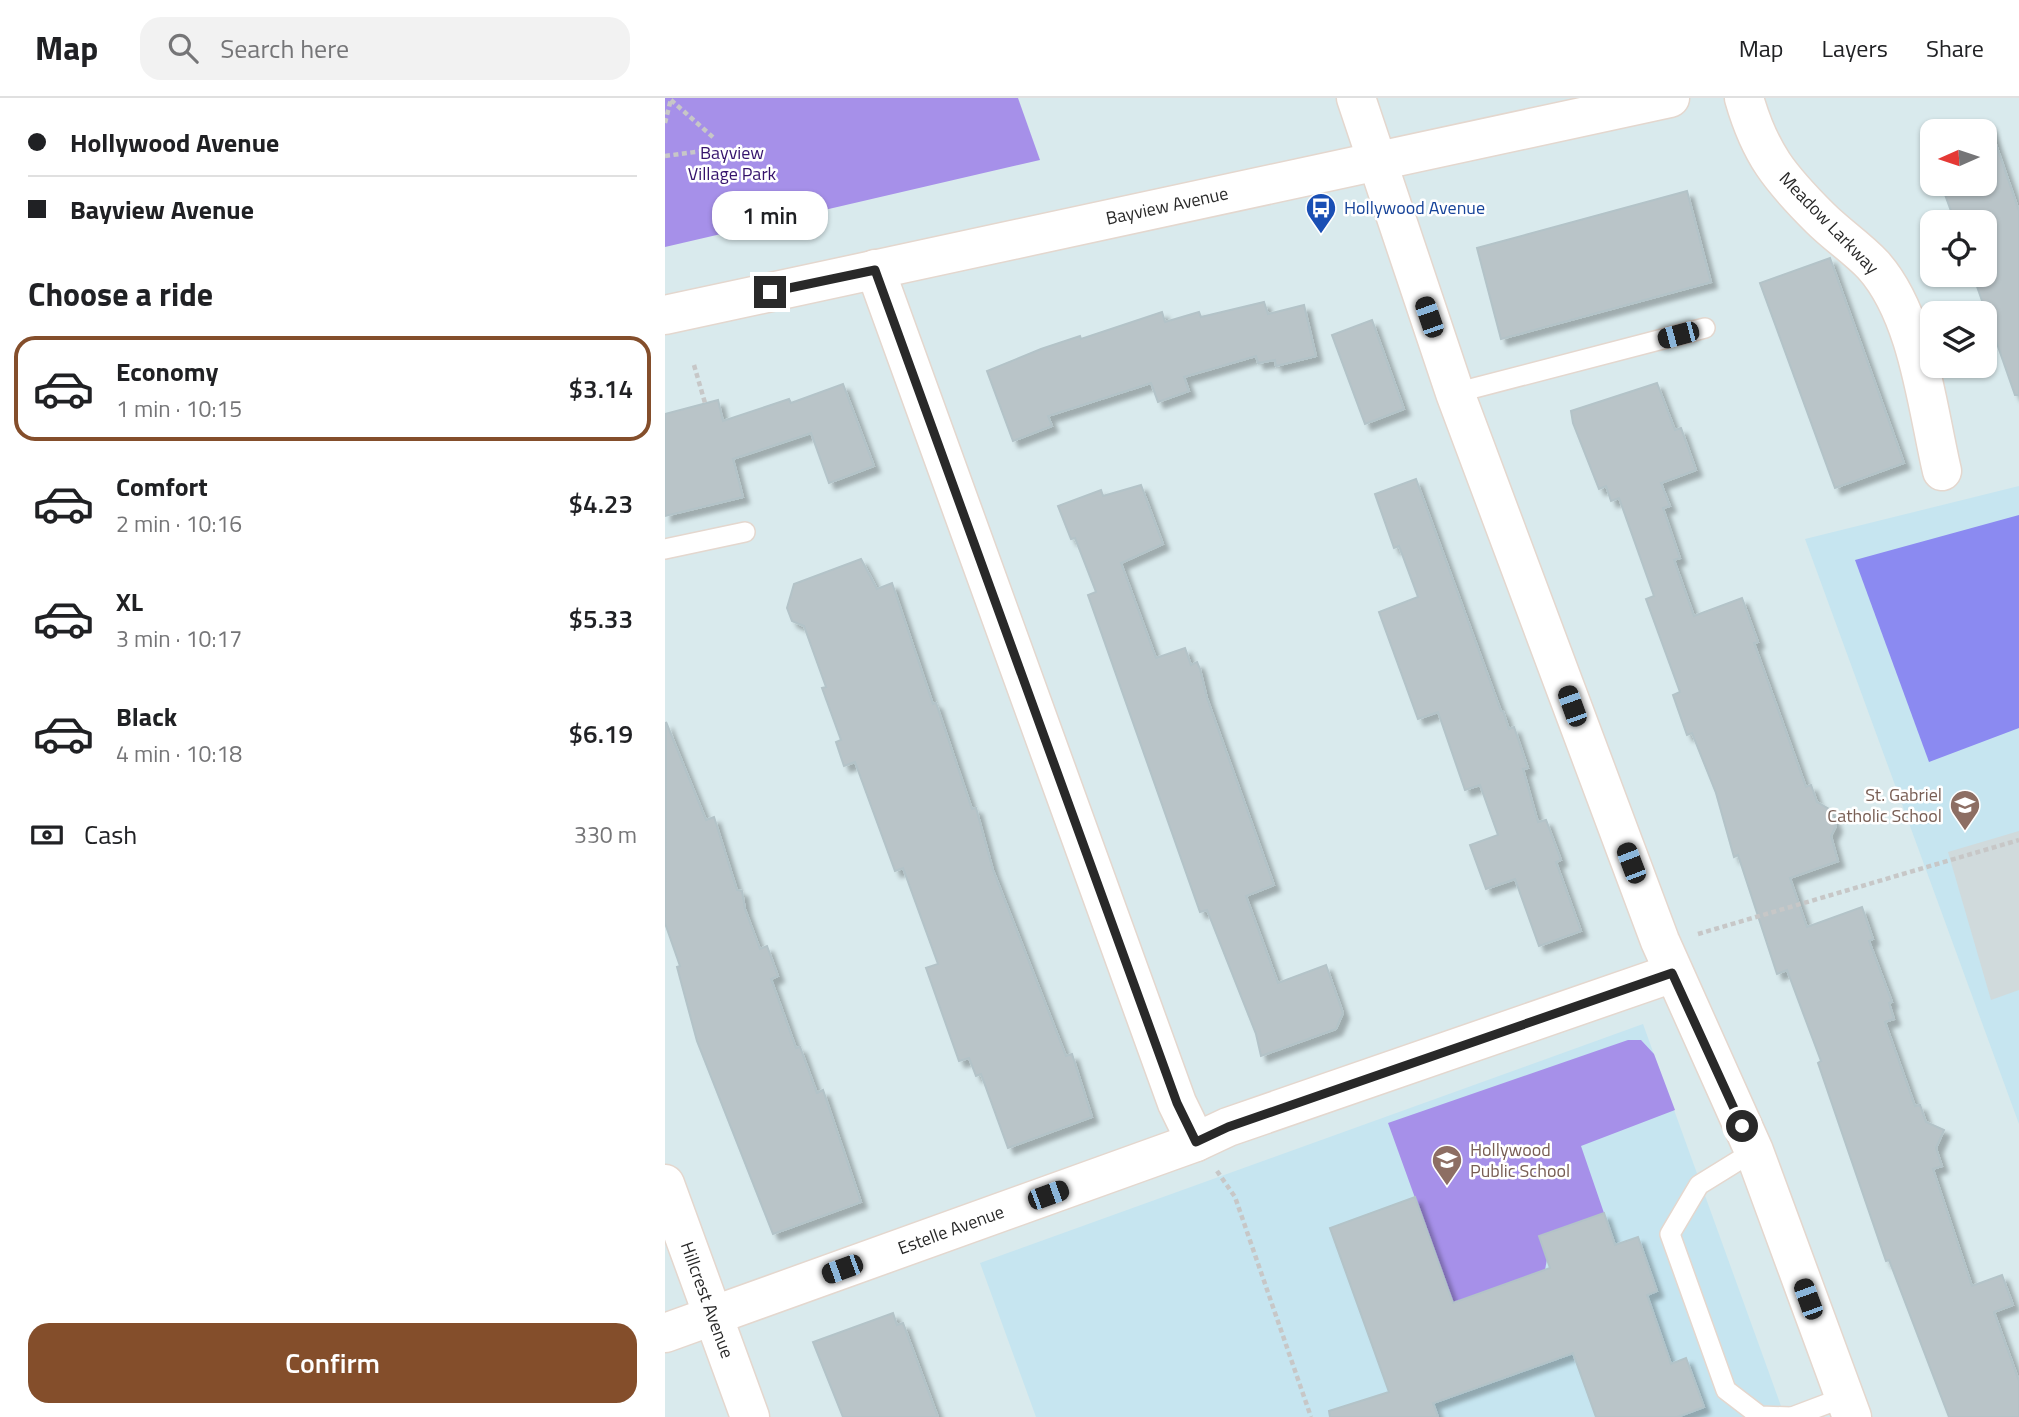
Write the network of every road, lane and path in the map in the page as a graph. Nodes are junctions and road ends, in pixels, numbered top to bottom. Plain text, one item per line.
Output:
1 (1356, 98) edge
2 (1670, 98) edge
3 (1744, 98) edge
4 (671, 99) edge
5 (665, 123) edge
6 (715, 139) dead end
7 (710, 150) dead end
8 (665, 156) edge
9 (1377, 161) junction
10 (875, 270) junction
11 (665, 315) edge
12 (1705, 328) dead end
13 (694, 365) dead end
14 (1455, 393) junction
15 (705, 403) dead end
16 (1942, 471) dead end
17 (745, 532) dead end
18 (665, 549) edge
19 (2019, 840) edge
20 (1692, 934) dead end
21 (1672, 973) junction
22 (1196, 1142) junction
23 (1754, 1151) junction
24 (665, 1184) edge
25 (713, 1316) junction
26 (665, 1333) edge
27 (1848, 1407) edge
28 (750, 1417) edge
29 (1311, 1417) edge
30 (1792, 1417) edge

1 - 9 street
2 - 9 street, Bayview Avenue
3 - 16 street, Meadow Larkway
4 - 5 path
4 - 6 path
7 - 8 path
9 - 10 street, Bayview Avenue
9 - 14 street
10 - 11 street, Bayview Avenue
10 - 22 street
12 - 14 lane
13 - 15 path
14 - 21 street
17 - 18 lane
19 - 20 path
21 - 22 street, Estelle Avenue
21 - 23 street
22 - 25 street, Estelle Avenue
22 - 29 path
23 - 27 street
23 - 30 lane
24 - 25 street, Hillcrest Avenue
25 - 26 street, Estelle Avenue
25 - 28 street, Hillcrest Avenue
27 - 30 lane

